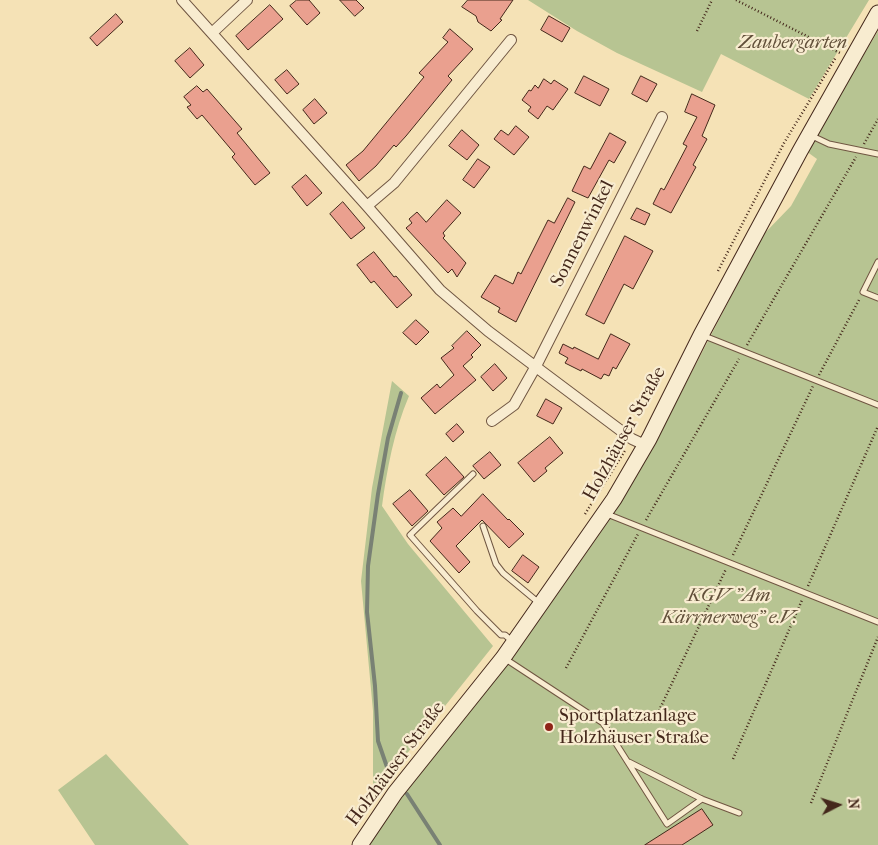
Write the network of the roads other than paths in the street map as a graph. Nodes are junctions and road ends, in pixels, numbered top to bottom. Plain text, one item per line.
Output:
1 (182, 0) edge
2 (247, 0) edge
3 (878, 13) edge
4 (212, 33) junction
5 (511, 40) dead end
6 (662, 117) dead end
7 (810, 134) junction
8 (878, 154) edge
9 (367, 206) junction
10 (878, 262) edge
11 (878, 298) edge
12 (701, 335) junction
13 (536, 366) junction
14 (878, 405) edge
15 (492, 421) dead end
16 (639, 442) junction
17 (473, 474) dead end
18 (604, 513) junction
19 (483, 526) dead end
20 (541, 606) junction
21 (878, 622) edge
22 (514, 644) junction
23 (503, 658) junction
24 (628, 762) junction
25 (702, 799) junction
26 (739, 813) dead end
27 (360, 845) edge

1 - 4 street
2 - 4 street
3 - 7 main road, Holzhäuser Straße
4 - 9 street
5 - 9 street
6 - 13 street, Sonnenwinkel
7 - 8 lane
7 - 12 main road, Holzhäuser Straße
9 - 13 street
10 - 11 lane
12 - 14 lane
12 - 16 main road, Holzhäuser Straße
13 - 15 street, Sonnenwinkel
13 - 16 street
16 - 18 main road, Holzhäuser Straße
17 - 22 lane
18 - 20 main road, Holzhäuser Straße
18 - 21 lane
19 - 20 lane
20 - 22 main road, Holzhäuser Straße
22 - 23 main road, Holzhäuser Straße
23 - 24 lane
23 - 27 main road, Holzhäuser Straße
24 - 25 lane
24 - 25 lane
25 - 26 lane

